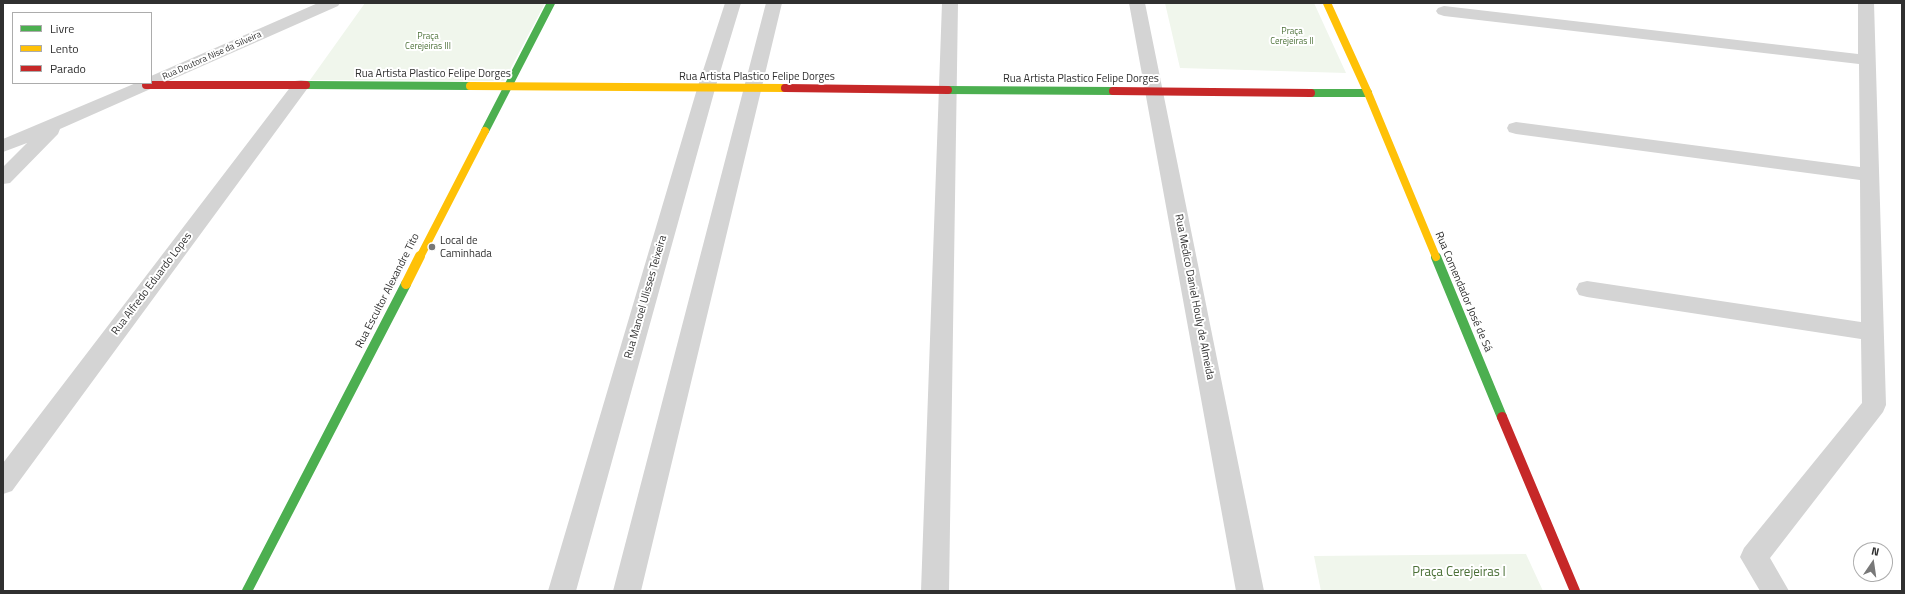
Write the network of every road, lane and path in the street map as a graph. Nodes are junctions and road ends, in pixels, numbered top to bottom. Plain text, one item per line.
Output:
1 (332, 3) edge
2 (551, 3) edge
3 (733, 3) edge
4 (774, 3) edge
5 (950, 3) edge
6 (1137, 3) edge
7 (1327, 3) edge
8 (1866, 3) edge
9 (1444, 11) dead end
10 (1867, 60) junction
11 (152, 82) edge
12 (146, 85) joint
13 (300, 85) junction
14 (507, 86) junction
15 (706, 88) junction
16 (754, 88) junction
17 (948, 90) junction
18 (1155, 91) junction
19 (1368, 93) junction
20 (59, 122) junction
21 (1516, 128) dead end
22 (3, 146) edge
23 (1870, 175) junction
24 (3, 178) edge
25 (1587, 290) dead end
26 (1873, 332) junction
27 (3, 483) edge
28 (247, 591) edge
29 (562, 591) edge
30 (627, 591) edge
31 (935, 591) edge
32 (1250, 591) edge
33 (1575, 591) edge
34 (1775, 591) edge

1 - 11 street, Rua Doutora Nise da Silveira
2 - 14 street, Rua Escultor Alexandre Tito
3 - 15 street, Rua Manoel Ulisses Teixeira
4 - 16 street
5 - 17 street
6 - 18 street, Rua Medico Daniel Houly de Almeida
7 - 19 street, Rua Comendador José de Sá
8 - 10 street
9 - 10 street
10 - 23 street
12 - 13 street, Rua Artista Plastico Felipe Dorges
12 - 20 street, Rua Doutora Nise da Silveira
13 - 14 street, Rua Artista Plastico Felipe Dorges
13 - 27 street, Rua Alfredo Eduardo Lopes
14 - 15 street, Rua Artista Plastico Felipe Dorges
14 - 28 street, Rua Escultor Alexandre Tito
15 - 16 street, Rua Artista Plastico Felipe Dorges
15 - 29 street, Rua Manoel Ulisses Teixeira
16 - 17 street, Rua Artista Plastico Felipe Dorges
16 - 30 street
17 - 18 street, Rua Artista Plastico Felipe Dorges
17 - 31 street
18 - 19 street, Rua Artista Plastico Felipe Dorges
18 - 32 street, Rua Medico Daniel Houly de Almeida
19 - 33 street, Rua Comendador José de Sá
20 - 22 street, Rua Doutora Nise da Silveira
20 - 24 street
21 - 23 street
23 - 26 street
25 - 26 street
26 - 34 street

